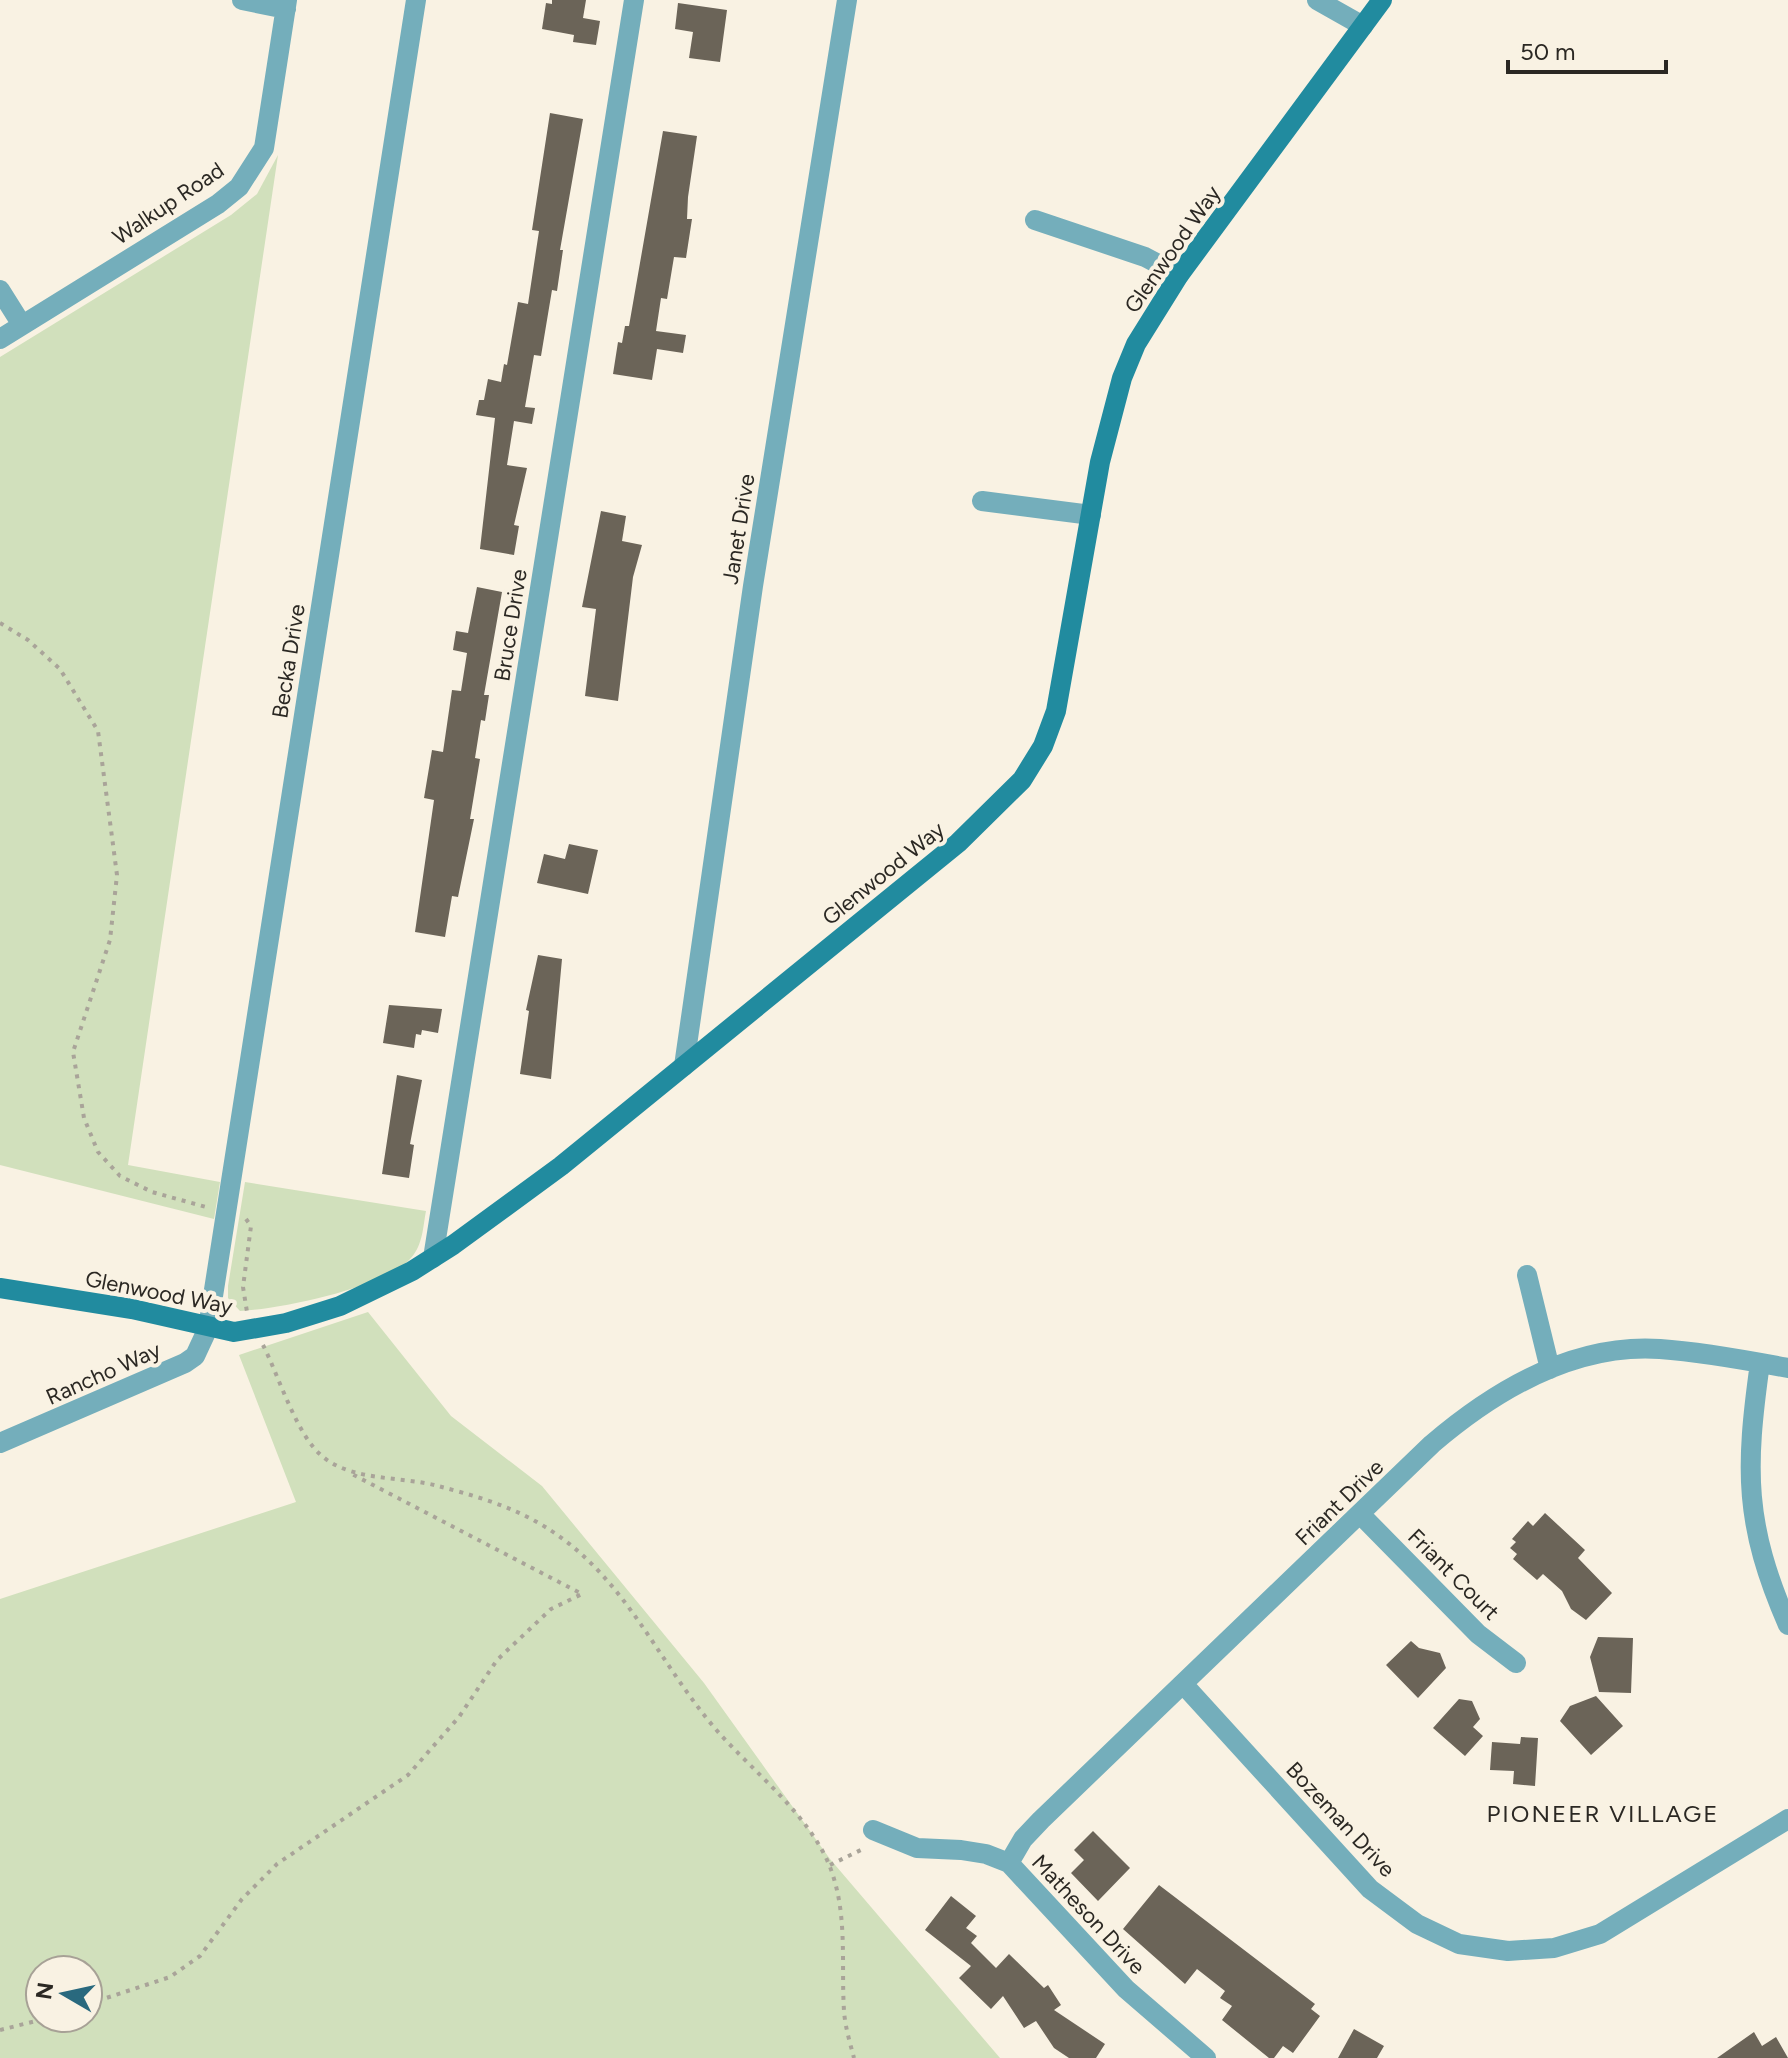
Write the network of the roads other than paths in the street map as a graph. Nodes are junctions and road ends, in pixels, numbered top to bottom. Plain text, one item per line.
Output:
1 (242, 0) edge
2 (416, 0) edge
3 (634, 0) edge
4 (847, 0) edge
5 (1317, 0) edge
6 (1382, 0) edge
7 (286, 4) edge
8 (1363, 26) junction
9 (1035, 220) dead end
10 (1179, 275) junction
11 (0, 290) edge
12 (22, 325) junction
13 (0, 339) edge
14 (982, 501) dead end
15 (1091, 515) junction
16 (684, 1066) junction
17 (433, 1258) junction
18 (1527, 1275) dead end
19 (0, 1288) edge
20 (208, 1328) junction
21 (1760, 1363) junction
22 (1788, 1368) edge
23 (1550, 1369) junction
24 (0, 1443) edge
25 (1361, 1515) junction
26 (1788, 1625) edge
27 (1516, 1663) dead end
28 (1184, 1685) junction
29 (1788, 1819) edge
30 (878, 1832) road end
31 (1009, 1863) junction
32 (1206, 2058) edge

1 - 7 street
2 - 20 street, Becka Drive
3 - 17 street, Bruce Drive
4 - 16 street, Janet Drive
5 - 8 street
6 - 8 street, Glenwood Way
7 - 12 street, Walkup Road
8 - 10 street, Glenwood Way
9 - 10 street
10 - 15 street, Glenwood Way
11 - 12 street
12 - 13 street, Walkup Road
14 - 15 street
15 - 16 street, Glenwood Way
16 - 17 street, Glenwood Way
17 - 20 street, Glenwood Way
18 - 23 street
19 - 20 street, Glenwood Way
20 - 24 street, Rancho Way
21 - 22 street, Friant Drive
21 - 23 street, Friant Drive
21 - 26 street
23 - 25 street, Friant Drive
25 - 27 street, Friant Court
25 - 28 street, Friant Drive
28 - 29 street, Bozeman Drive
28 - 31 street, Friant Drive
30 - 31 street, Matheson Drive
31 - 32 street, Matheson Drive

